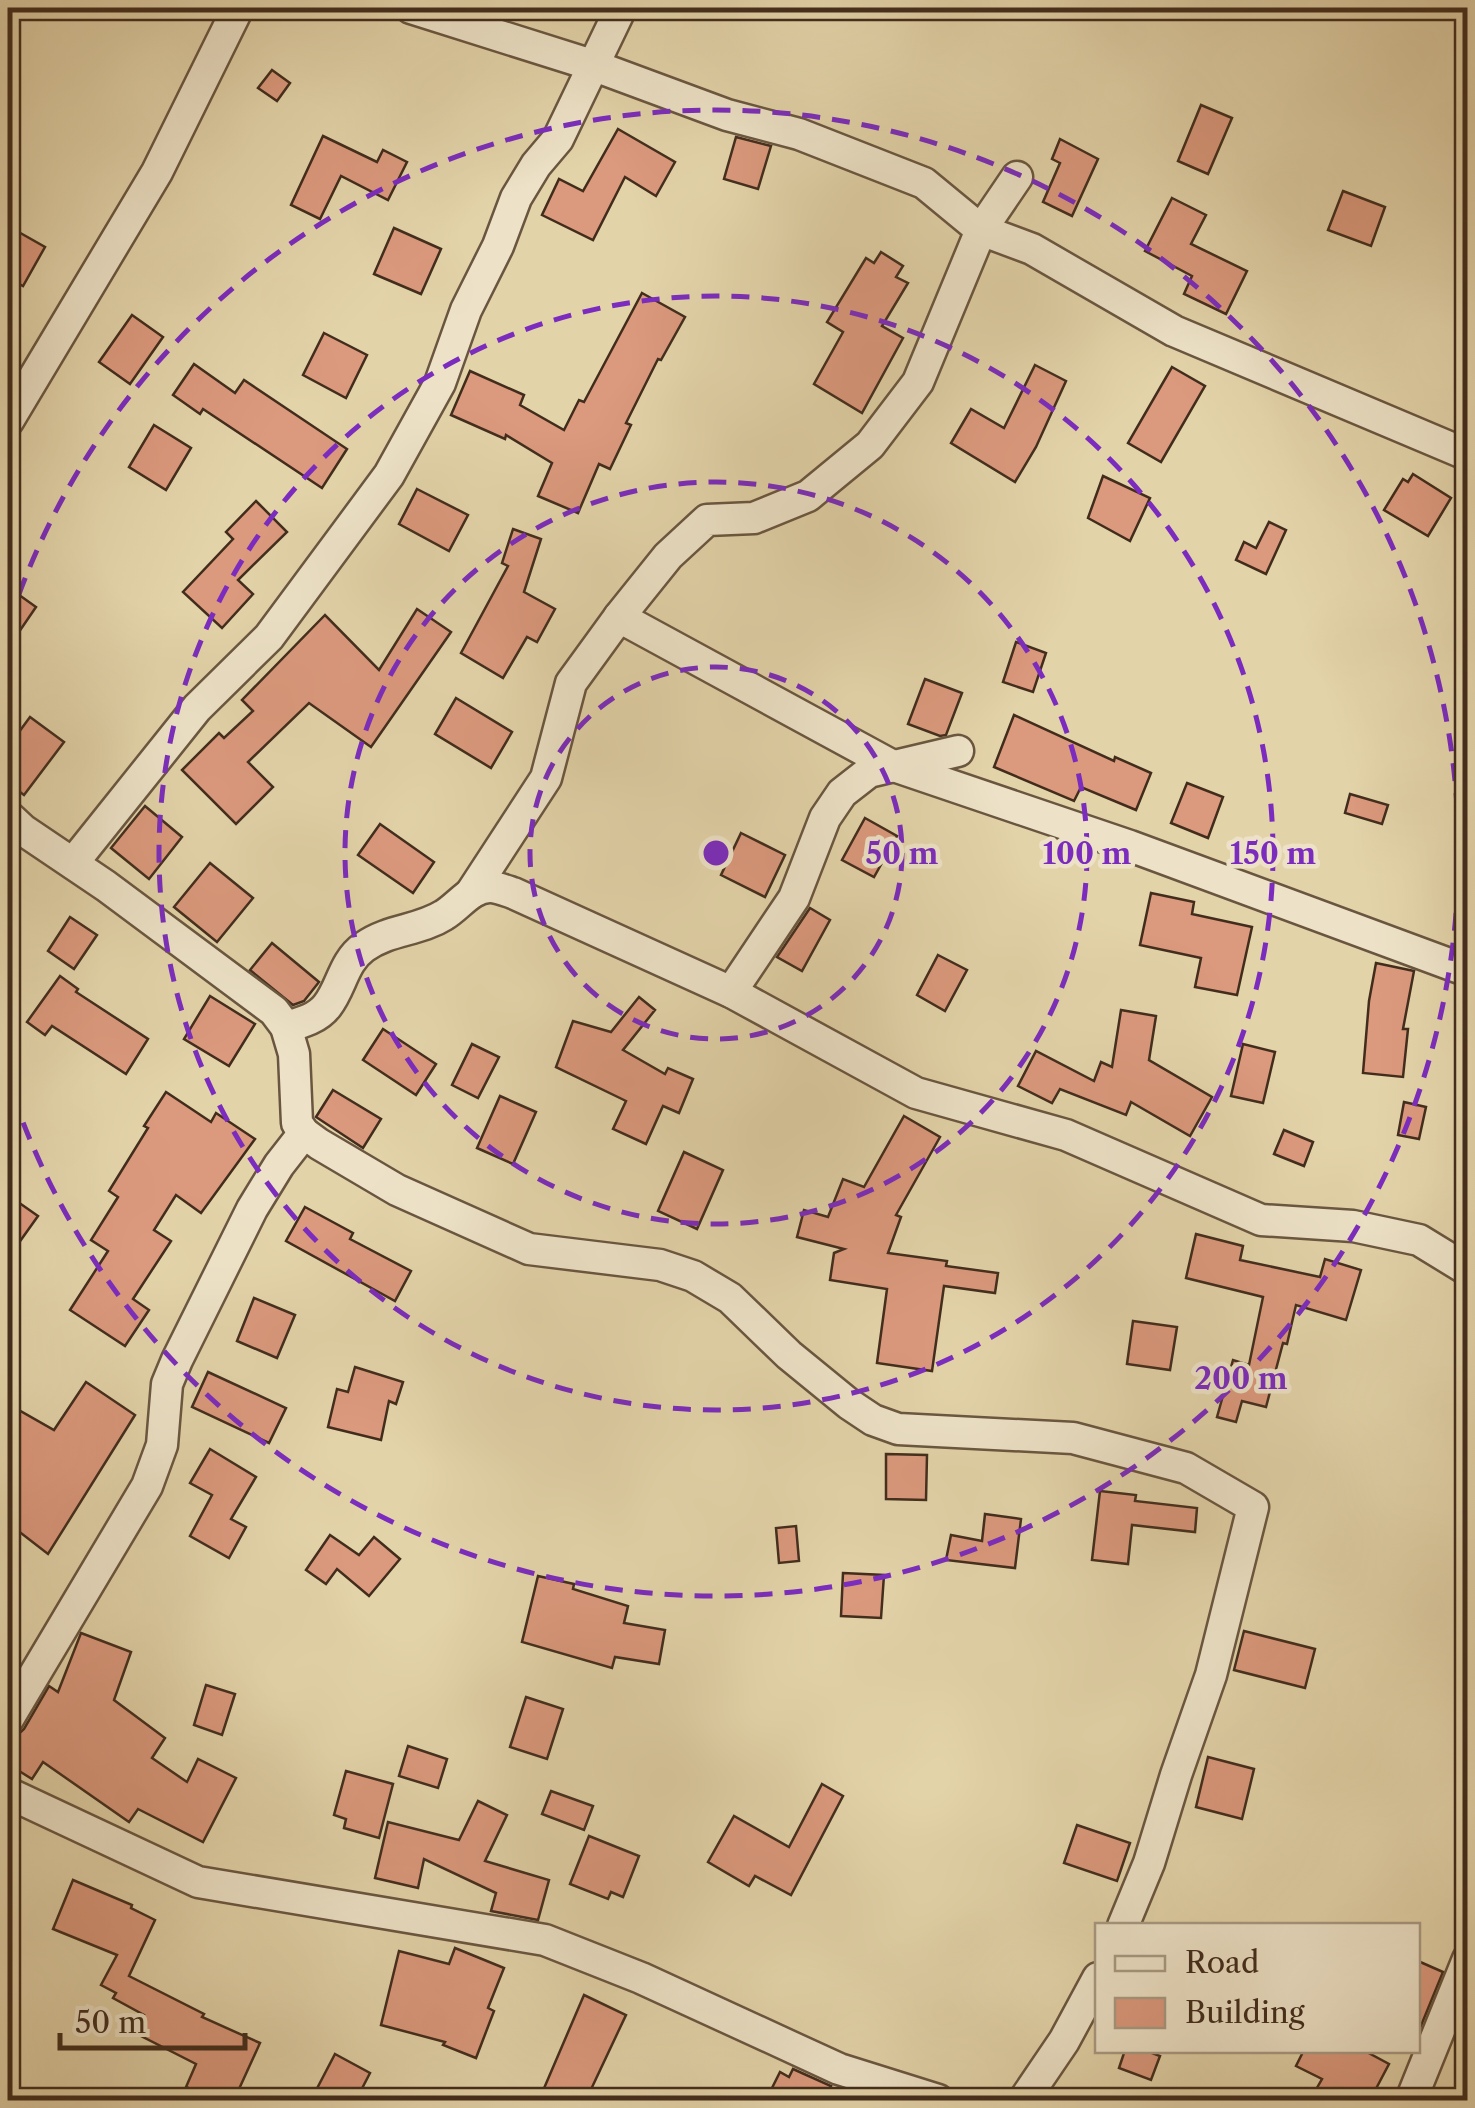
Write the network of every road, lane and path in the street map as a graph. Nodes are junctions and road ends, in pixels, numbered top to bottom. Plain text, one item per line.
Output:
1 (238, 8) edge
2 (411, 8) edge
3 (621, 8) edge
4 (592, 66) junction
5 (1017, 177) dead end
6 (981, 230) junction
7 (8, 421) edge
8 (1468, 455) edge
9 (619, 618) junction
10 (958, 751) dead end
11 (891, 764) junction
12 (8, 816) edge
13 (73, 863) junction
14 (471, 893) junction
15 (1468, 971) edge
16 (731, 992) junction
17 (286, 1028) junction
18 (304, 1133) junction
19 (1468, 1270) edge
20 (8, 1719) edge
21 (8, 1793) edge
22 (1124, 1923) edge
23 (1468, 1958) edge
24 (1095, 1984) edge
25 (938, 2100) edge
26 (1024, 2100) edge
27 (1411, 2100) edge

1 - 7 street
2 - 4 street
3 - 4 street
4 - 6 street
4 - 13 street
5 - 6 street
6 - 8 street
6 - 9 street
9 - 11 street
9 - 14 street
10 - 11 street
11 - 15 street
11 - 16 street
12 - 13 street
13 - 17 street
14 - 16 street
14 - 17 street
16 - 19 street
17 - 18 street
18 - 20 street
18 - 22 street
21 - 25 street
23 - 27 street
24 - 26 street

